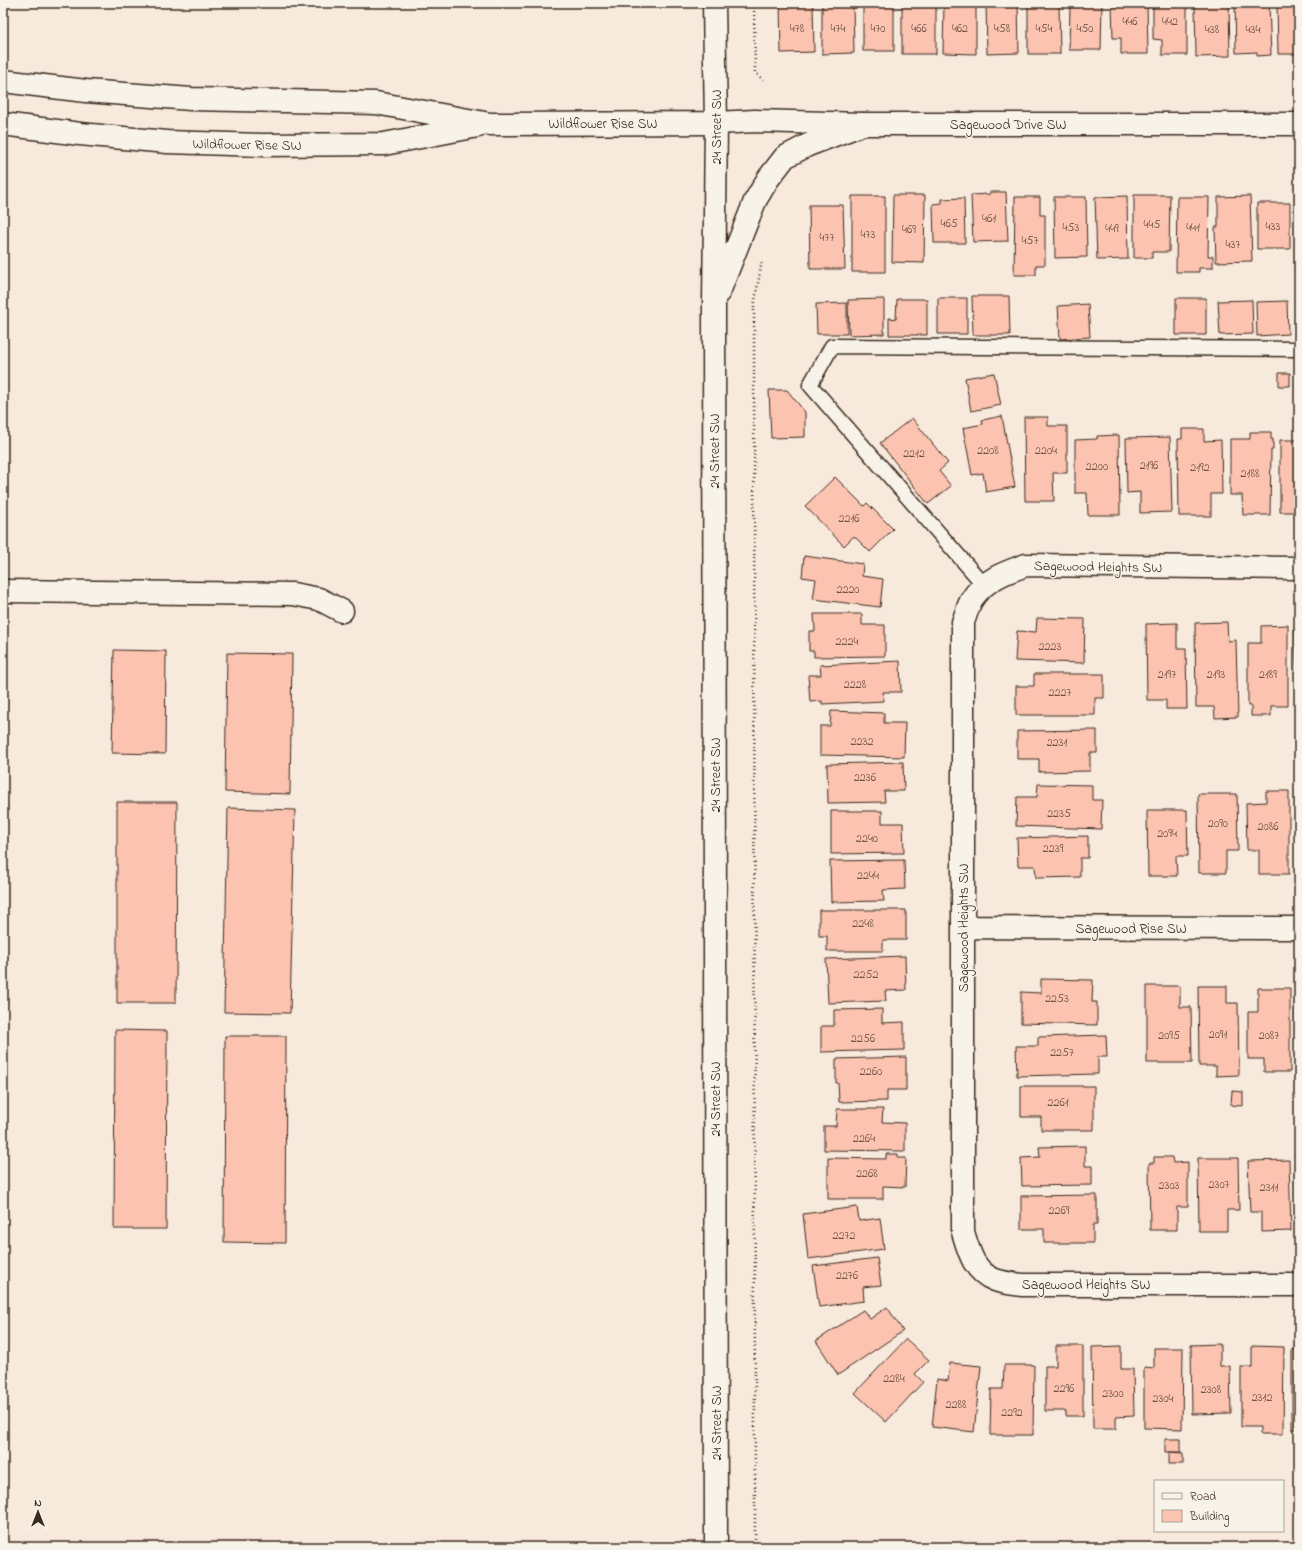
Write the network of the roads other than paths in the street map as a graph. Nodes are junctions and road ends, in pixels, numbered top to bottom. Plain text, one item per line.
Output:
1 (714, 3) edge
2 (3, 81) edge
3 (716, 123) junction
4 (3, 124) edge
5 (490, 124) junction
6 (863, 124) junction
7 (1299, 124) edge
8 (714, 304) junction
9 (1299, 349) edge
10 (1299, 568) edge
11 (984, 585) junction
12 (3, 591) edge
13 (342, 611) dead end
14 (963, 927) junction
15 (1299, 928) edge
16 (1299, 1285) edge
17 (716, 1547) edge

1 - 3 street, 24 Street SW
2 - 5 street, Wildflower Rise SW
3 - 5 street, Wildflower Rise SW
3 - 6 street, Sagewood Drive SW
3 - 8 street, 24 Street SW
4 - 5 street, Wildflower Rise SW
6 - 7 street, Sagewood Drive SW
6 - 8 street
8 - 17 street, 24 Street SW
9 - 11 lane
10 - 11 street, Sagewood Heights SW
11 - 14 street, Sagewood Heights SW
12 - 13 street
14 - 15 street, Sagewood Rise SW
14 - 16 street, Sagewood Heights SW

